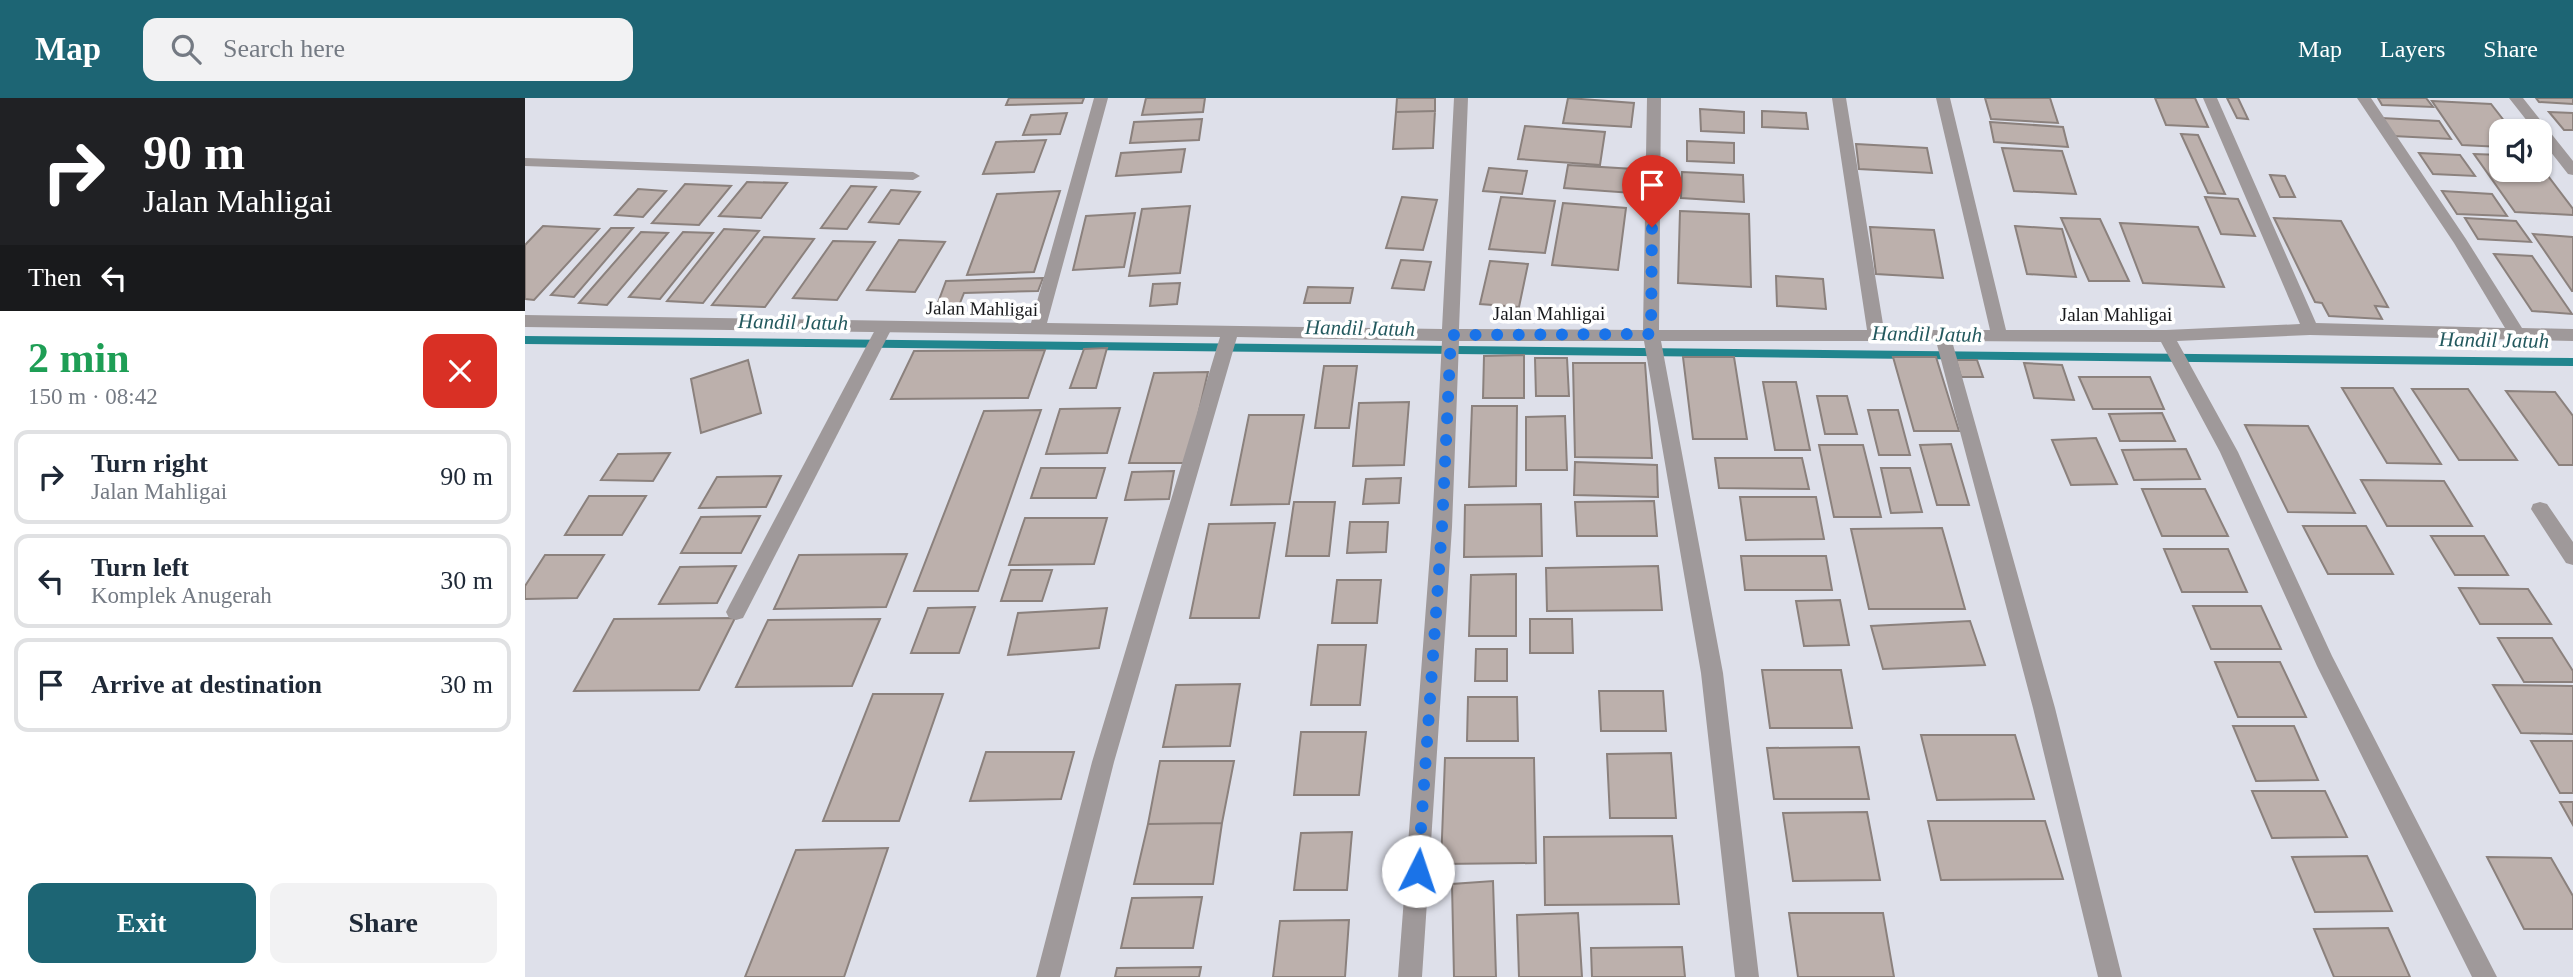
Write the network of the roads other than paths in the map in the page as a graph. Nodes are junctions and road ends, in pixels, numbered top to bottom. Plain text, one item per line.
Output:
1 (1101, 98) edge
2 (1461, 98) edge
3 (1654, 98) edge
4 (1839, 98) edge
5 (1943, 98) edge
6 (2210, 98) edge
7 (2364, 98) edge
8 (2516, 98) edge
9 (525, 162) edge
10 (2573, 171) edge
11 (913, 176) dead end
12 (525, 321) edge
13 (2310, 329) junction
14 (1037, 330) junction
15 (1876, 334) junction
16 (1999, 334) junction
17 (2517, 334) junction
18 (2573, 335) edge
19 (878, 339) junction
20 (1227, 343) junction
21 (1451, 345) junction
22 (1653, 347) junction
23 (1945, 348) junction
24 (2173, 350) junction
25 (2540, 509) dead end
26 (2573, 557) edge
27 (736, 611) dead end
28 (1048, 977) edge
29 (1410, 977) edge
30 (1747, 977) edge
31 (2110, 977) edge
32 (2485, 977) edge

1 - 14 street
2 - 21 street
3 - 22 street
4 - 15 street
5 - 16 street
6 - 13 street
7 - 17 street
8 - 10 street
9 - 11 street
12 - 19 street, Jalan Mahligai
13 - 17 street, Jalan Mahligai
13 - 24 street, Jalan Mahligai
14 - 19 street, Jalan Mahligai
14 - 20 street, Jalan Mahligai
15 - 22 street, Jalan Mahligai
15 - 23 street, Jalan Mahligai
16 - 23 street, Jalan Mahligai
16 - 24 street, Jalan Mahligai
17 - 18 street, Jalan Mahligai
19 - 27 street
20 - 21 street, Jalan Mahligai
20 - 28 street
21 - 22 street, Jalan Mahligai
21 - 29 street
22 - 30 street
23 - 31 street
24 - 32 street
25 - 26 street

